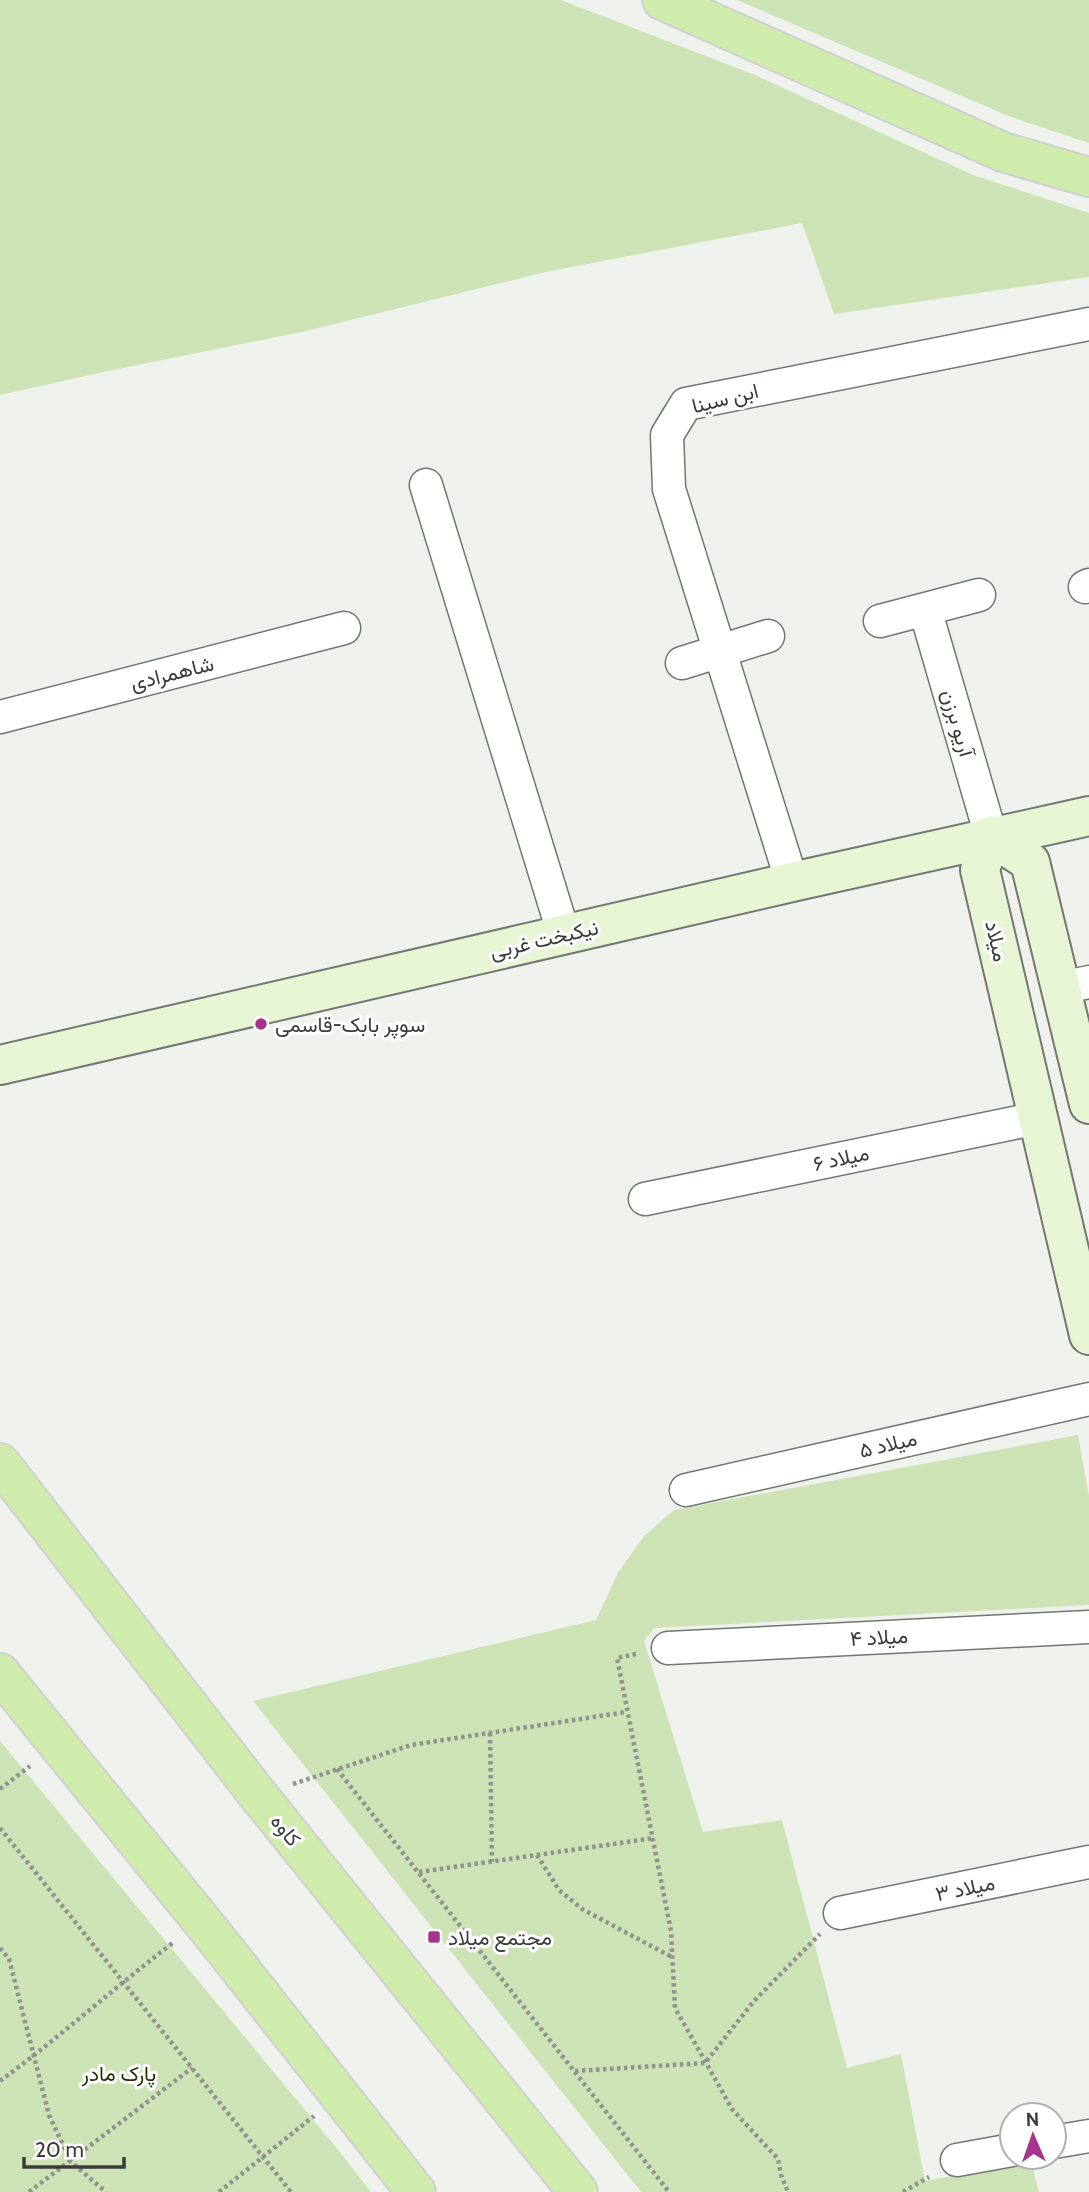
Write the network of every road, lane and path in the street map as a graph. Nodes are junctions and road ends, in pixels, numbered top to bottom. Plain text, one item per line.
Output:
1 (662, 0) edge
2 (1089, 177) edge
3 (1089, 324) edge
4 (426, 485) dead end
5 (979, 595) dead end
6 (925, 609) junction
7 (880, 621) dead end
8 (344, 628) dead end
9 (768, 636) dead end
10 (720, 651) junction
11 (682, 663) dead end
12 (0, 717) edge
13 (1089, 816) edge
14 (991, 836) junction
15 (792, 882) junction
16 (564, 934) junction
17 (1075, 985) edge
18 (0, 1065) edge
19 (1089, 1104) edge
20 (1038, 1118) junction
21 (645, 1199) dead end
22 (1089, 1335) edge
23 (1089, 1399) edge
24 (0, 1463) edge
25 (686, 1490) dead end
26 (1089, 1627) edge
27 (668, 1648) joint
28 (0, 1673) edge
29 (626, 1712) junction
30 (490, 1733) junction
31 (337, 1769) junction
32 (258, 1795) junction
33 (0, 1828) edge
34 (654, 1838) junction
35 (537, 1855) junction
36 (492, 1862) junction
37 (1089, 1862) edge
38 (418, 1872) junction
39 (840, 1913) joint
40 (202, 1920) junction
41 (0, 1948) edge
42 (673, 1958) junction
43 (122, 1982) junction
44 (35, 2055) junction
45 (705, 2063) junction
46 (192, 2068) junction
47 (574, 2071) junction
48 (0, 2081) edge
49 (339, 2095) junction
50 (1089, 2136) edge
51 (1068, 2140) edge
52 (998, 2153) edge
53 (264, 2157) junction
54 (957, 2160) dead end
55 (71, 2162) junction
56 (29, 2192) edge
57 (106, 2192) edge
58 (219, 2192) edge
59 (292, 2192) edge
60 (416, 2192) edge
61 (578, 2192) edge
62 (670, 2192) edge
63 (788, 2192) edge

1 - 2 main road
3 - 10 street, ابن سینا
4 - 16 street
5 - 6 street
6 - 7 street
6 - 14 street, آریو برزن
8 - 12 street, شاهمرادی
9 - 10 street
10 - 11 street
10 - 15 street, ابن سینا
13 - 14 street, نیکبخت غربی
14 - 15 street, نیکبخت غربی
14 - 17 street
14 - 20 street, میلاد
15 - 16 street, نیکبخت غربی
16 - 18 street, نیکبخت غربی
17 - 19 street
20 - 21 street, میلاد ۶
20 - 22 street, میلاد
23 - 25 street, میلاد ۵
24 - 32 main road, کاوه
26 - 27 street, میلاد ۴
27 - 29 path
28 - 40 main road
29 - 30 path
29 - 34 path
30 - 31 path
30 - 36 path
31 - 32 path
31 - 38 path
32 - 61 main road, کاوه
33 - 43 path
34 - 35 path
34 - 42 path
35 - 36 path
35 - 42 path
36 - 38 path
37 - 39 street, میلاد ۳
38 - 47 path
39 - 45 path
40 - 43 path
40 - 49 main road
41 - 44 path
42 - 45 path
43 - 44 path
43 - 46 path
44 - 48 path
44 - 55 path
45 - 47 path
45 - 63 path
46 - 53 path
46 - 55 path
47 - 62 path
49 - 53 path
49 - 60 main road
50 - 51 street
52 - 54 street
53 - 58 path
53 - 59 path
55 - 56 path
55 - 57 path

